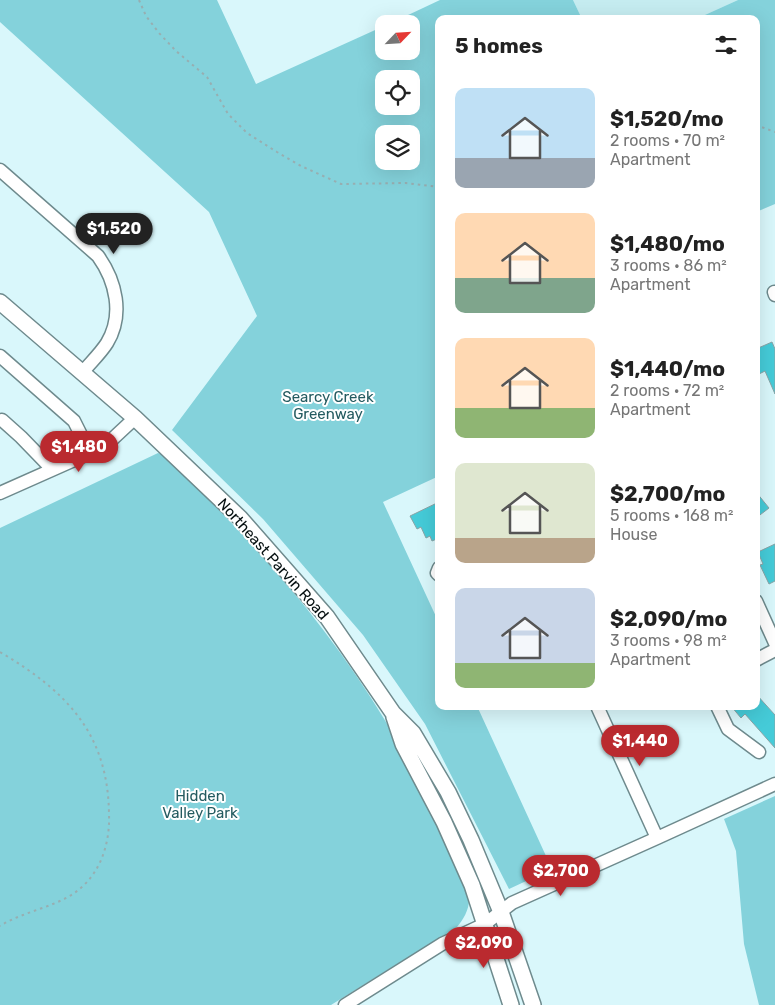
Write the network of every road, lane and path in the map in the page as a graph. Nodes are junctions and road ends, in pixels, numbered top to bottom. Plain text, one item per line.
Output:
1 (139, 0) edge
2 (760, 126) edge
3 (775, 132) edge
4 (0, 170) edge
5 (435, 187) edge
6 (0, 302) edge
7 (0, 356) edge
8 (82, 373) junction
9 (135, 418) junction
10 (2, 420) dead end
11 (90, 453) junction
12 (52, 469) junction
13 (0, 492) edge
14 (760, 610) edge
15 (775, 643) edge
16 (775, 650) edge
17 (0, 652) edge
18 (760, 658) edge
19 (599, 710) edge
20 (719, 710) edge
21 (393, 713) junction
22 (759, 752) dead end
23 (775, 784) edge
24 (657, 838) junction
25 (501, 912) junction
26 (485, 924) junction
27 (0, 926) edge
28 (345, 1005) edge
29 (511, 1005) edge
30 (532, 1005) edge

1 - 5 path
2 - 3 path
4 - 8 street
6 - 8 main road, Northeast Parvin Road
7 - 11 street
8 - 9 main road, Northeast Parvin Road
9 - 11 street
9 - 21 main road, Northeast Parvin Road
10 - 12 street
11 - 12 street
12 - 13 street
14 - 15 street
16 - 18 street
17 - 27 path
19 - 24 street
20 - 22 street
21 - 25 main road, Northeast Parvin Road
21 - 26 main road, Northeast Parvin Road
23 - 24 street
24 - 25 street
25 - 26 street
25 - 30 main road, Northeast Parvin Road
26 - 28 street
26 - 29 main road, Northeast Parvin Road

